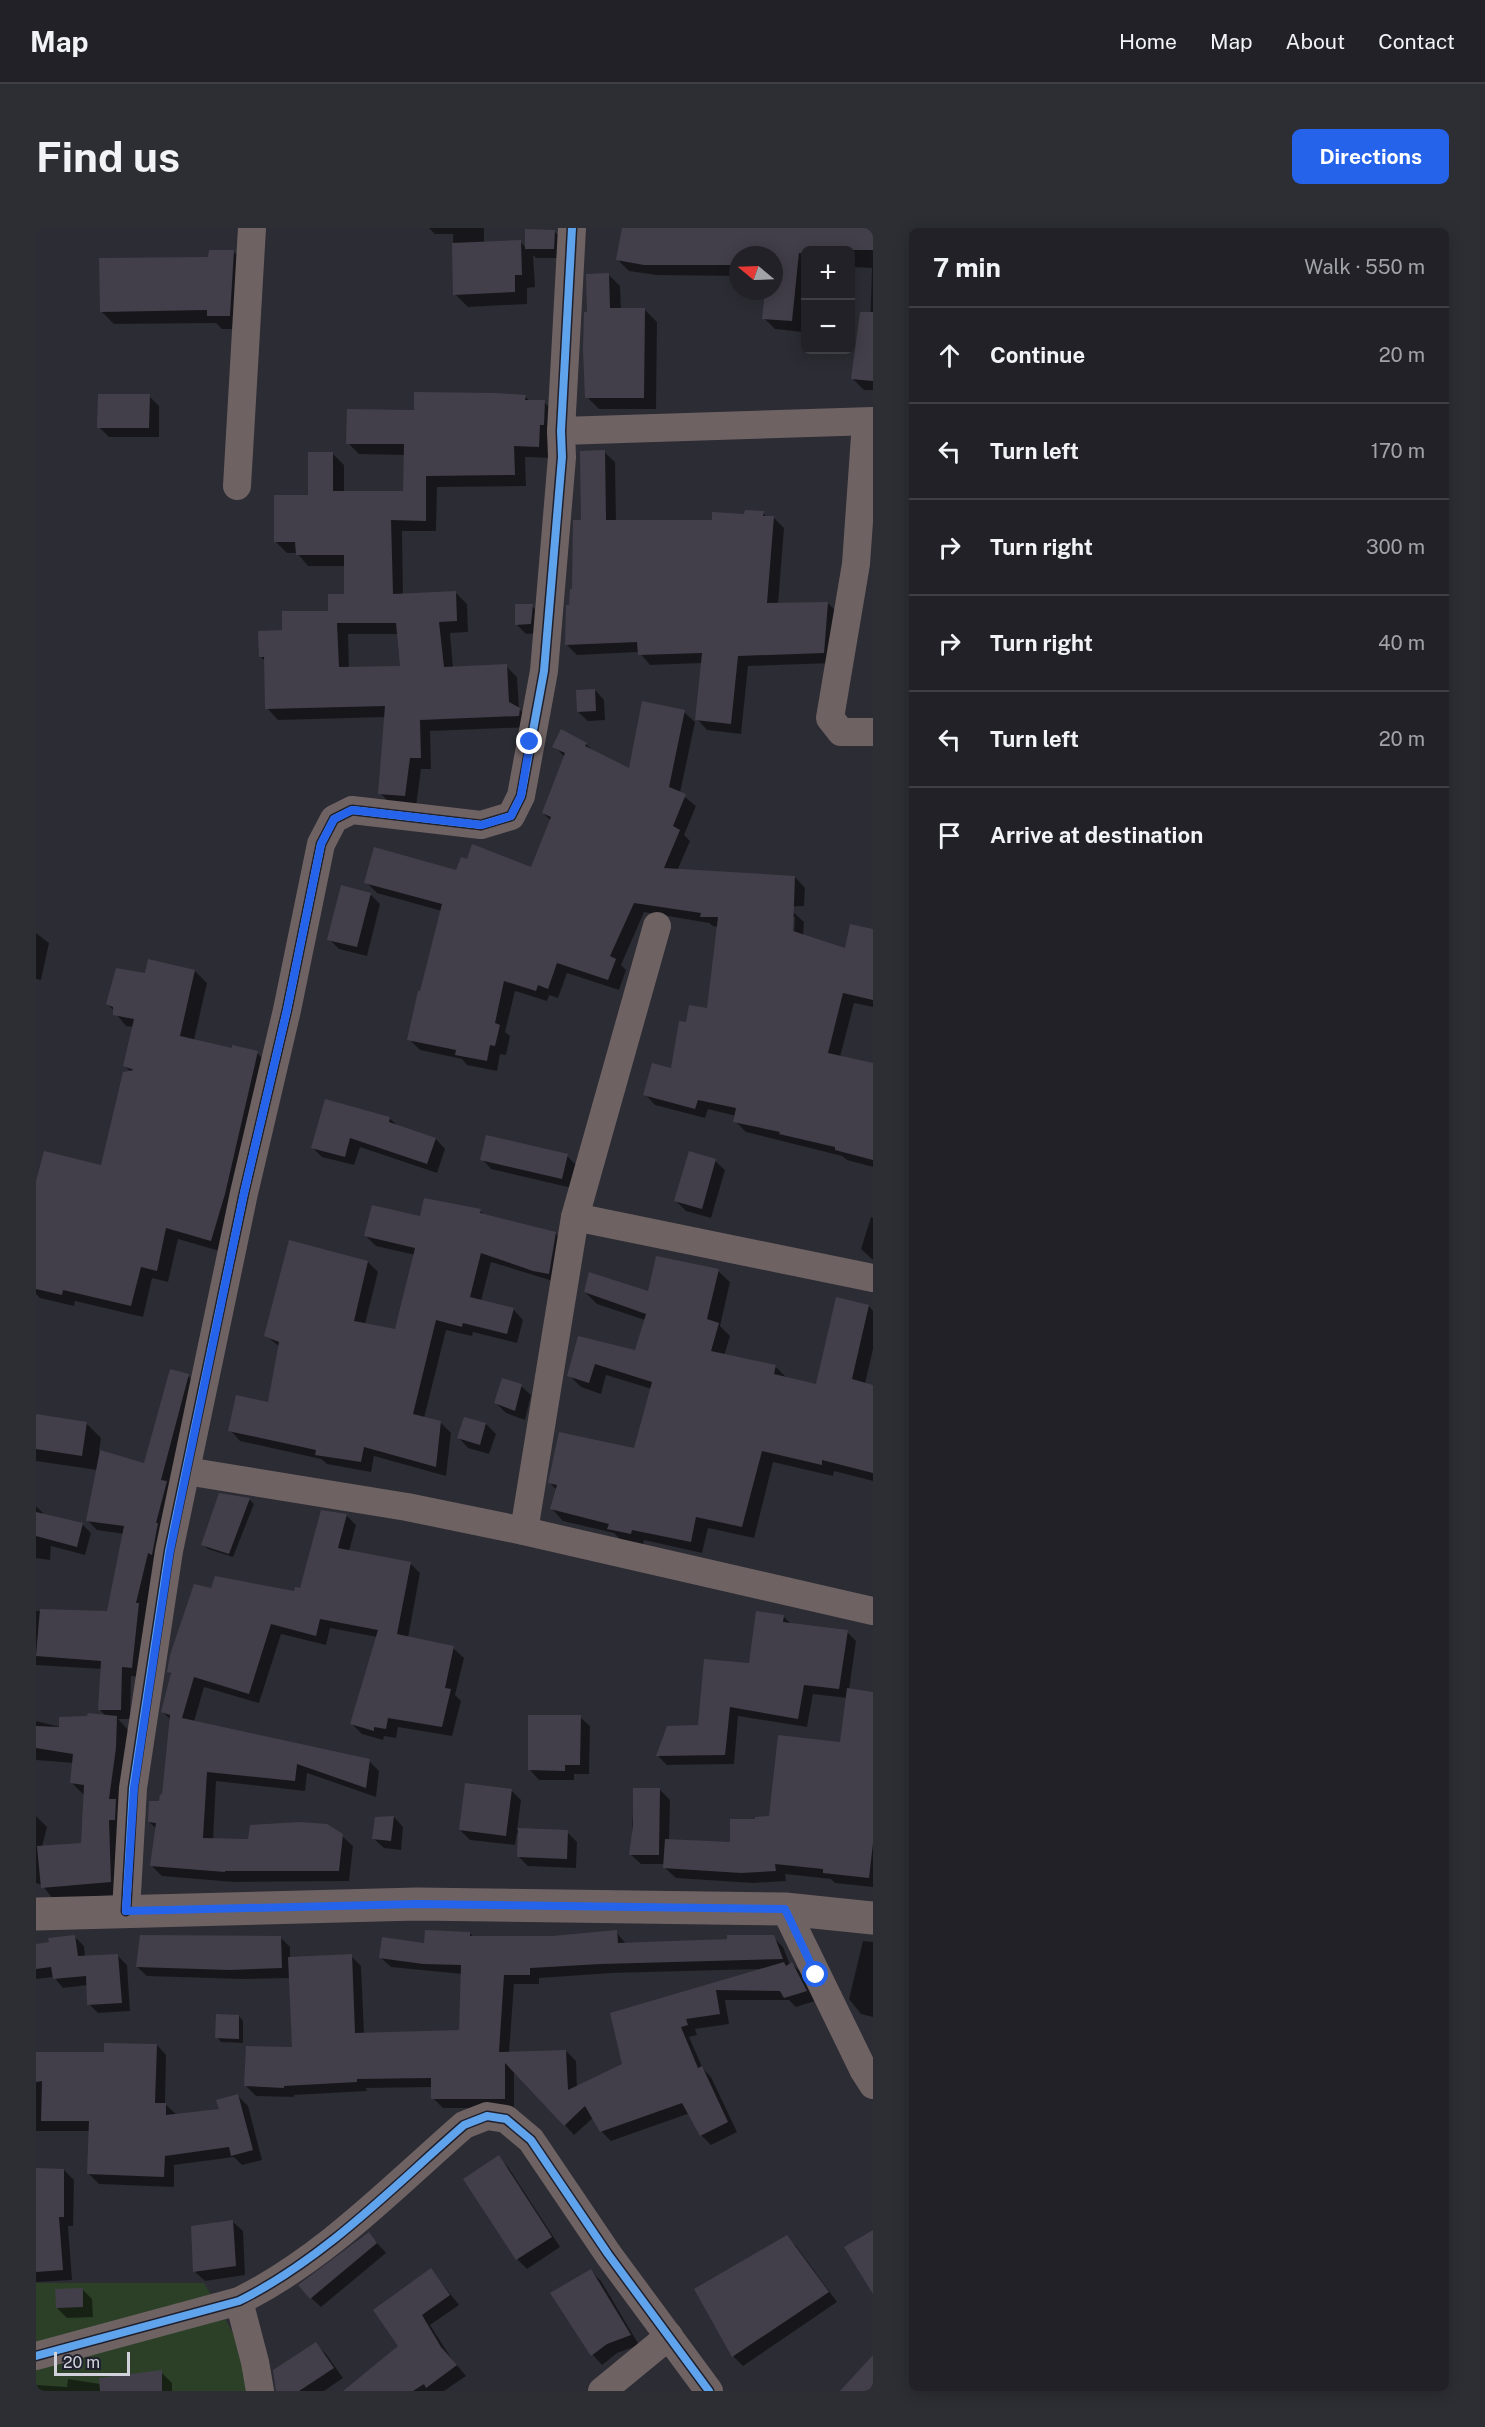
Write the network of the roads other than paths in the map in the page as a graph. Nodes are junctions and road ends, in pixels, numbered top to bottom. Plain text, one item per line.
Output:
1 (252, 228) edge
2 (572, 228) edge
3 (869, 421) edge
4 (561, 431) junction
5 (237, 486) dead end
6 (873, 732) edge
7 (657, 926) dead end
8 (575, 1217) junction
9 (873, 1278) edge
10 (186, 1471) junction
11 (524, 1531) junction
12 (873, 1611) edge
13 (785, 1909) junction
14 (126, 1911) junction
15 (36, 1914) edge
16 (873, 1918) edge
17 (873, 2085) edge
18 (239, 2301) junction
19 (669, 2336) junction
20 (36, 2356) edge
21 (260, 2391) edge
22 (602, 2391) edge
23 (709, 2391) edge

1 - 5 street
2 - 4 street
3 - 4 street
3 - 6 street
4 - 10 street
7 - 8 street
8 - 9 street
8 - 11 street
10 - 11 street
10 - 14 street
11 - 12 street
13 - 14 street
13 - 16 street
13 - 17 street
14 - 15 street
18 - 19 street
18 - 20 street
18 - 21 street
19 - 22 street
19 - 23 street

